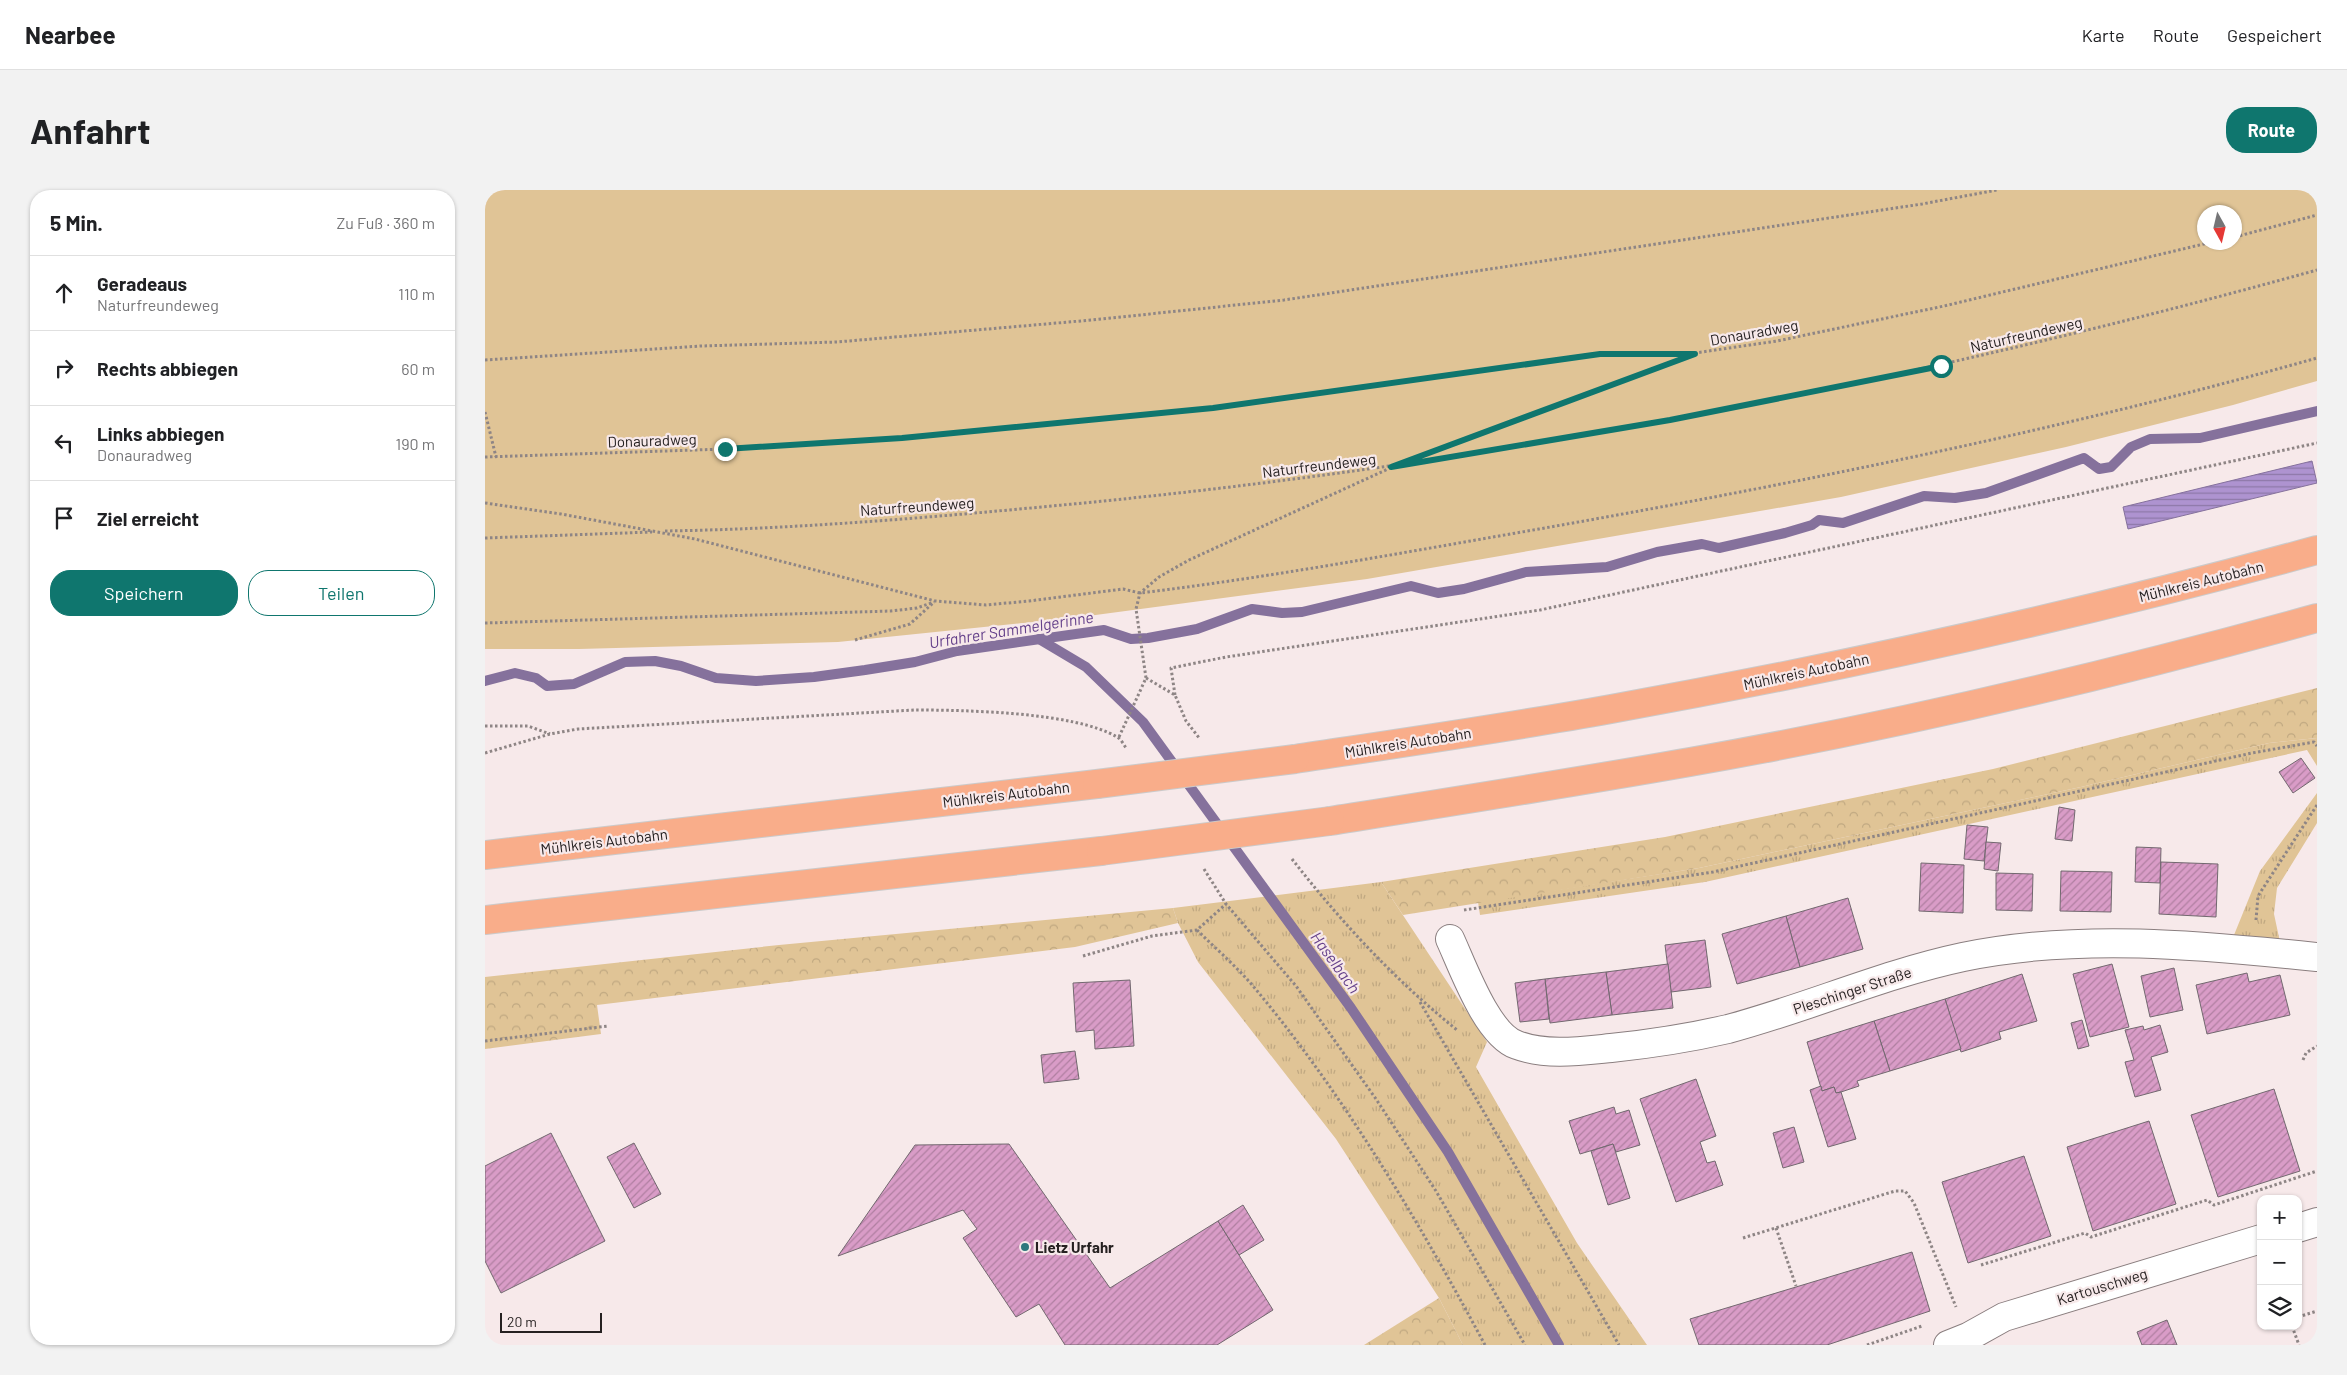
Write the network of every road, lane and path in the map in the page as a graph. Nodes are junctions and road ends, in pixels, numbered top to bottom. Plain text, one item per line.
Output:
1 (1997, 190) edge
2 (2317, 215) edge
3 (2242, 235) edge
4 (2197, 246) edge
5 (2317, 270) edge
6 (1695, 354) junction
7 (2317, 358) edge
8 (485, 360) edge
9 (485, 412) edge
10 (2317, 443) edge
11 (485, 457) edge
12 (496, 457) junction
13 (1391, 467) junction
14 (485, 503) edge
15 (659, 531) junction
16 (485, 538) edge
17 (2317, 550) edge
18 (1140, 593) junction
19 (935, 601) junction
20 (2317, 618) edge
21 (485, 623) edge
22 (855, 640) dead end
23 (1175, 695) dead end
24 (485, 726) edge
25 (550, 734) junction
26 (2317, 746) edge
27 (485, 753) edge
28 (2317, 805) edge
29 (485, 855) edge
30 (1313, 886) dead end
31 (485, 920) edge
32 (1197, 930) junction
33 (1450, 939) joint
34 (2254, 950) junction
35 (1083, 956) dead end
36 (2317, 957) edge
37 (608, 1026) dead end
38 (485, 1041) edge
39 (2317, 1046) edge
40 (2303, 1060) dead end
41 (2317, 1170) edge
42 (2317, 1222) edge
43 (2302, 1227) edge
44 (1776, 1228) junction
45 (1743, 1238) dead end
46 (2258, 1240) edge
47 (1981, 1265) dead end
48 (1796, 1286) dead end
49 (2317, 1311) edge
50 (2302, 1316) edge
51 (2293, 1330) edge
52 (1900, 1334) dead end
53 (1958, 1341) edge
54 (1485, 1345) edge
55 (1523, 1345) edge
56 (1619, 1345) edge
57 (1867, 1345) edge
58 (2299, 1345) edge

1 - 8 path
2 - 3 path
4 - 6 path, Donauradweg
5 - 13 path, Naturfreundeweg
6 - 12 path, Donauradweg
6 - 13 path
7 - 18 path
9 - 12 path
10 - 23 path
11 - 12 path, Donauradweg
13 - 15 path, Naturfreundeweg
13 - 18 path
14 - 15 path
15 - 16 path, Naturfreundeweg
15 - 19 path
17 - 29 highway, Mühlkreis Autobahn, bridge
18 - 19 path
18 - 25 path
19 - 21 path
19 - 22 path
20 - 31 highway, bridge
24 - 25 path
25 - 27 path
26 - 33 path
28 - 34 path
30 - 56 path
32 - 35 path
32 - 54 path
32 - 55 path
33 - 34 street, Pleschinger Straße
34 - 36 street, Pleschinger Straße
37 - 38 path
39 - 40 path
41 - 47 path
42 - 43 street
44 - 45 path
44 - 48 path
44 - 53 path
46 - 53 street, Kartouschweg
49 - 50 path
51 - 58 path
52 - 57 path

